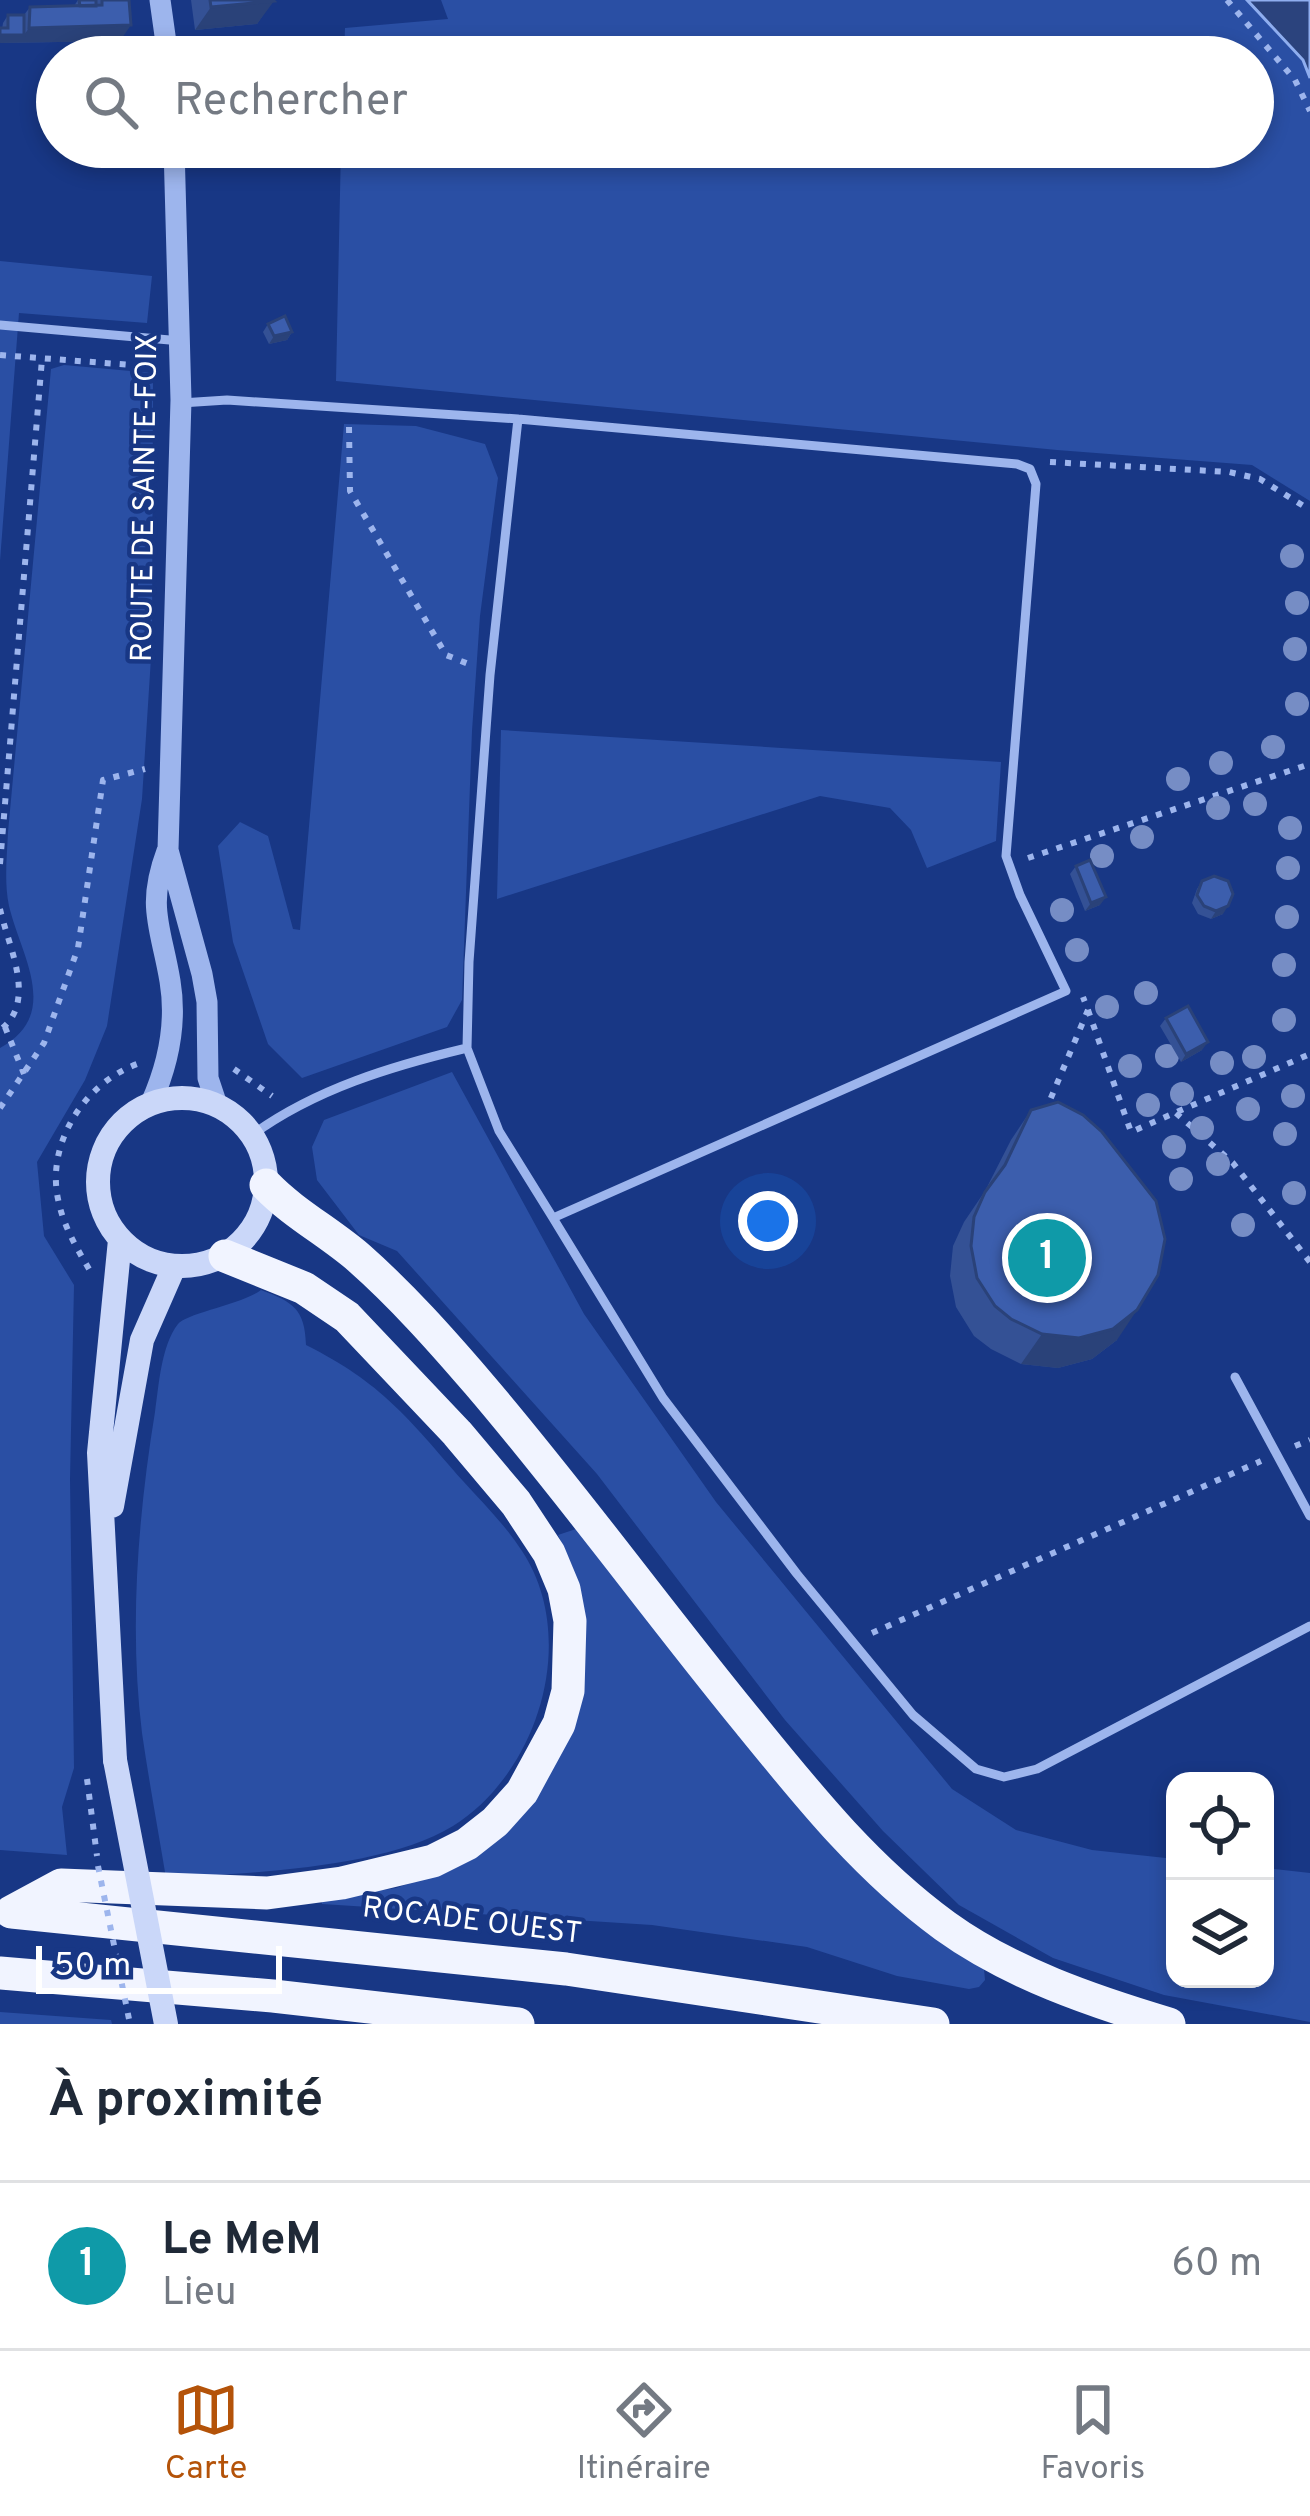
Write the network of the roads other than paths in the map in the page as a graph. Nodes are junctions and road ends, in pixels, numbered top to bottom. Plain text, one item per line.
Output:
1 (160, 0) edge
2 (165, 36) edge
3 (175, 168) edge
4 (0, 326) edge
5 (181, 341) junction
6 (181, 403) junction
7 (518, 419) junction
8 (168, 850) junction
9 (467, 1048) junction
10 (152, 1103) junction
11 (217, 1105) junction
12 (252, 1135) junction
13 (266, 1185) junction
14 (554, 1218) junction
15 (120, 1240) junction
16 (225, 1256) junction
17 (174, 1267) junction
18 (1235, 1377) dead end
19 (1310, 1516) edge
20 (105, 1545) junction
21 (1310, 1626) edge
22 (6, 1911) edge
23 (0, 1973) edge
24 (166, 2024) edge
25 (518, 2024) edge
26 (933, 2024) edge
27 (1168, 2024) edge

1 - 2 street
3 - 5 street, ROUTE DE SAINTE-FOIX
4 - 5 lane
5 - 6 street, ROUTE DE SAINTE-FOIX
6 - 7 lane
6 - 8 street, ROUTE DE SAINTE-FOIX
7 - 9 lane
7 - 14 lane
8 - 10 street, ROUTE DE SAINTE-FOIX
8 - 11 street, ROUTE DE SAINTE-FOIX
9 - 12 lane
9 - 14 lane
10 - 11 main road
10 - 15 main road
11 - 12 main road
12 - 13 main road
13 - 16 main road
13 - 27 highway
14 - 21 lane
15 - 17 main road
15 - 20 main road
16 - 17 main road
16 - 22 highway
17 - 20 main road
18 - 19 lane
20 - 24 main road, bridge
22 - 26 highway, ROCADE OUEST
23 - 25 highway

